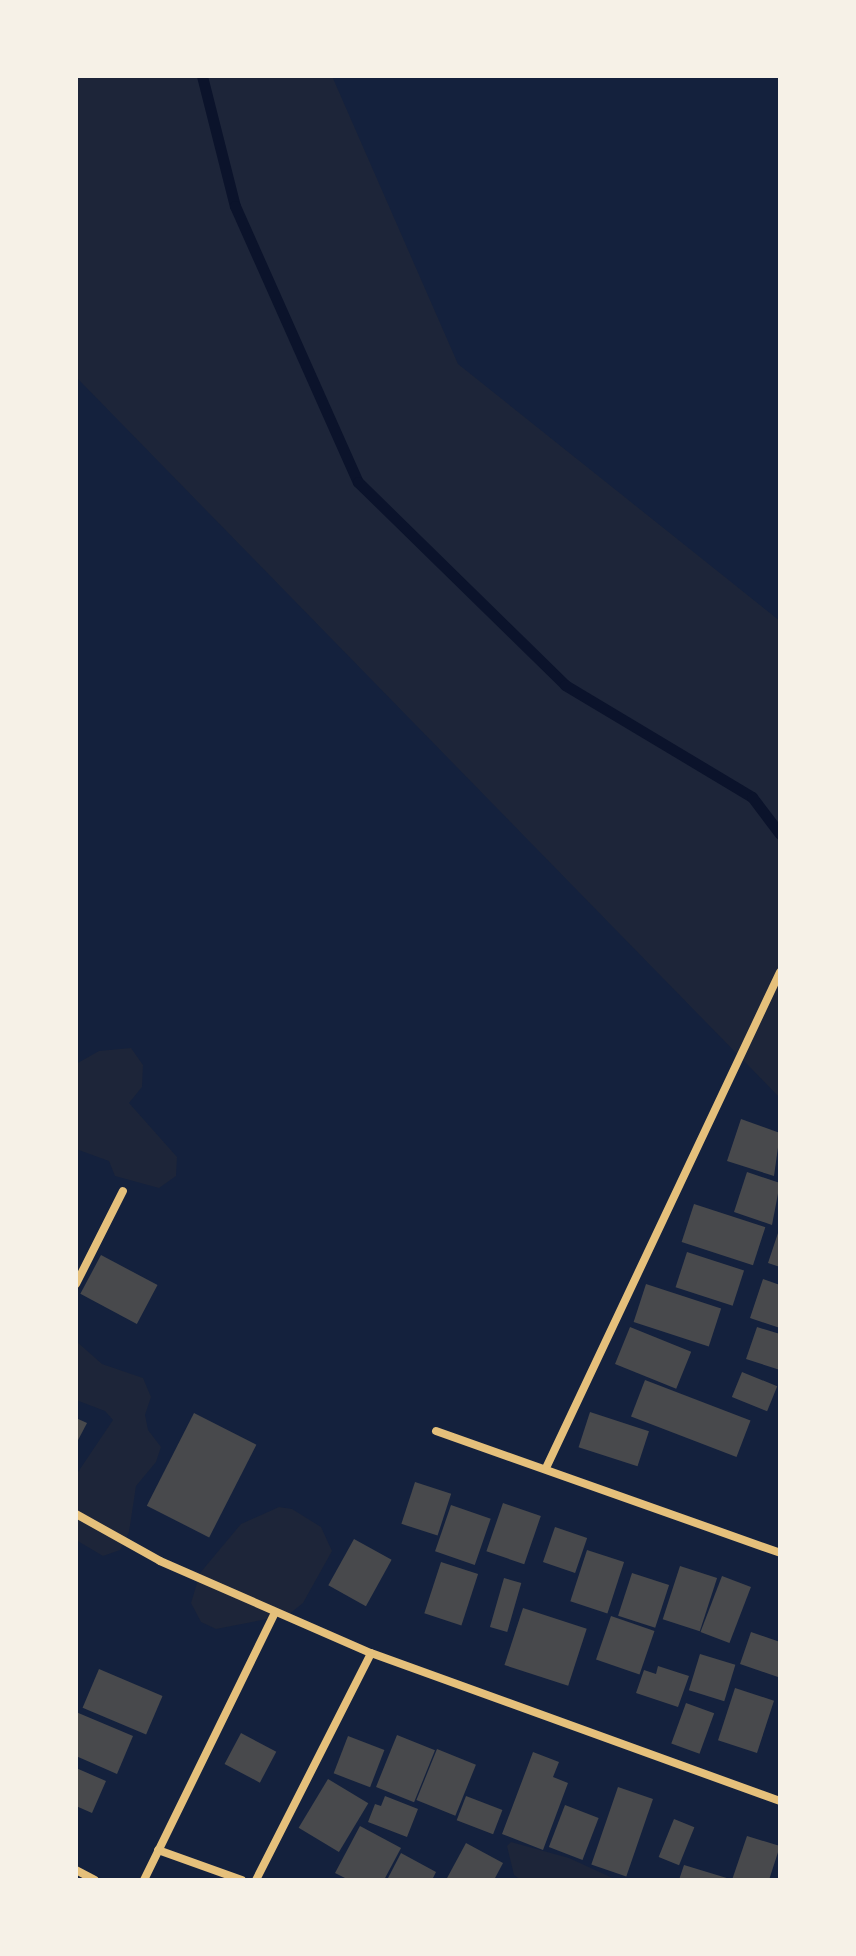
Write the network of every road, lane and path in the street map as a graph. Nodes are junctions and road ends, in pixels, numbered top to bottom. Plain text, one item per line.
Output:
1 (780, 972) edge
2 (123, 1191) dead end
3 (76, 1284) edge
4 (436, 1431) dead end
5 (546, 1468) junction
6 (76, 1514) edge
7 (780, 1553) edge
8 (275, 1613) junction
9 (371, 1653) junction
10 (780, 1801) edge
11 (158, 1850) junction
12 (76, 1870) edge
13 (95, 1880) edge
14 (144, 1880) edge
15 (242, 1880) edge
16 (256, 1880) edge

1 - 5 street
2 - 3 street
4 - 5 street
5 - 7 street
6 - 8 street
8 - 9 street
8 - 11 street
9 - 10 street
9 - 16 street
11 - 14 street
11 - 15 street
12 - 13 street

